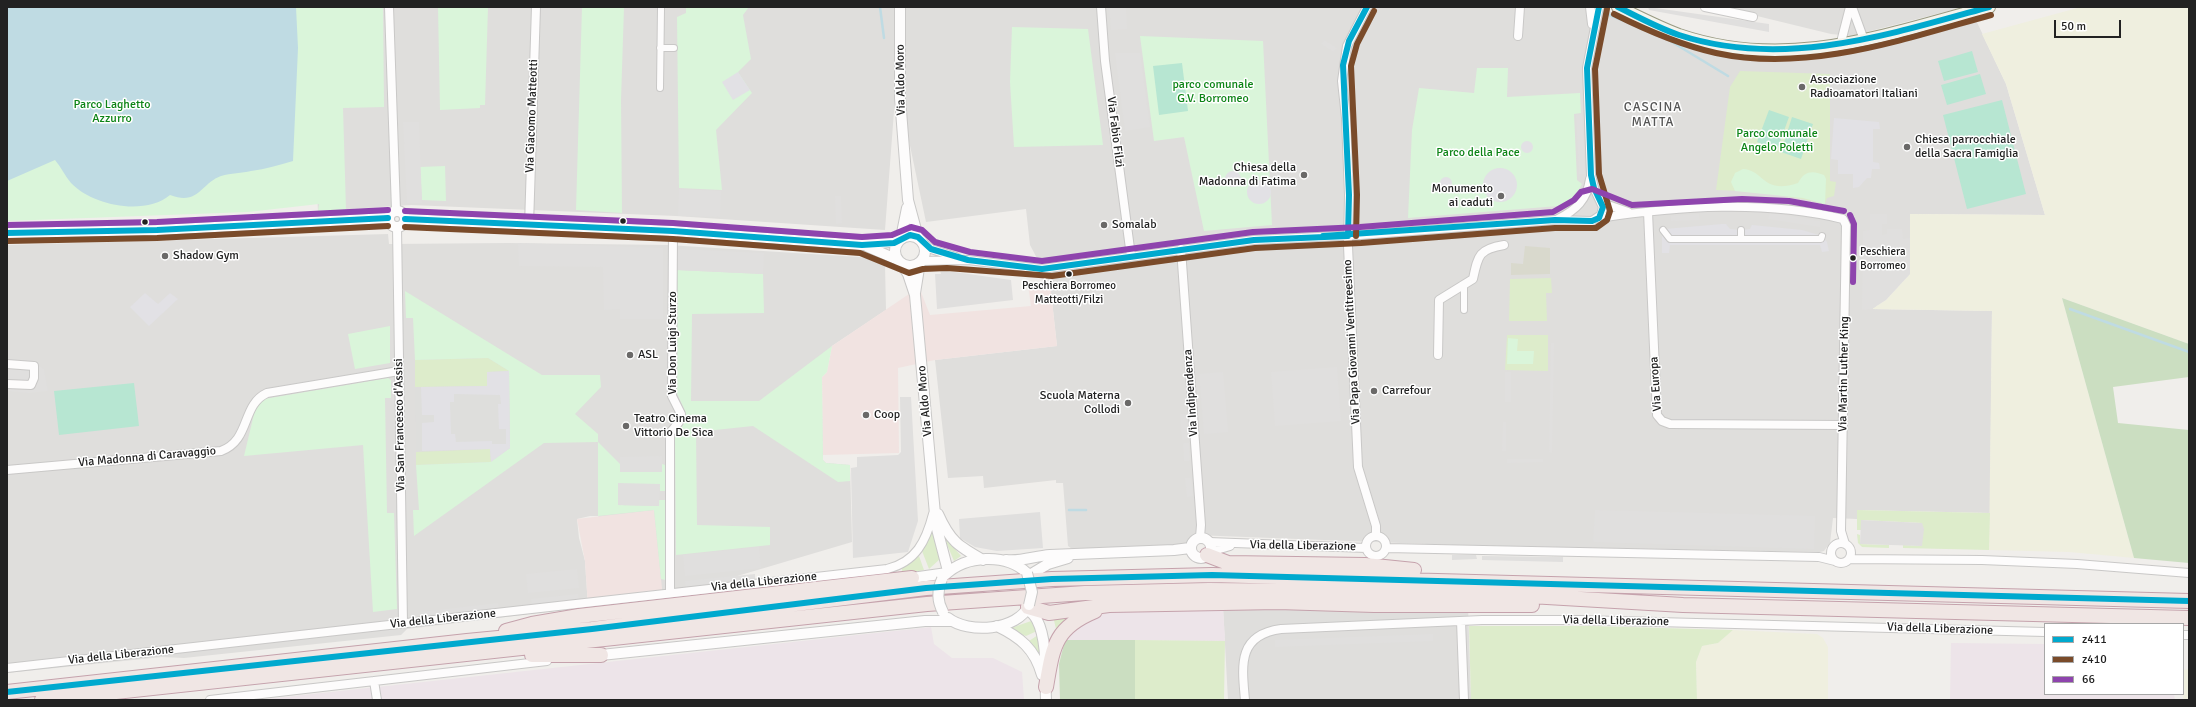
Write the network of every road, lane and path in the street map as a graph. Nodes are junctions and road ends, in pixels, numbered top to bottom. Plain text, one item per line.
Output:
1 (389, 7) edge
2 (536, 7) edge
3 (900, 7) edge
4 (1101, 7) edge
5 (1367, 7) edge
6 (1520, 7) edge
7 (1590, 7) edge
8 (1599, 7) edge
9 (1705, 7) edge
10 (1851, 7) edge
11 (1989, 7) edge
12 (661, 8) edge
13 (1625, 8) edge
14 (1753, 17) dead end
15 (1593, 31) junction
16 (1518, 36) dead end
17 (1864, 40) junction
18 (1840, 46) junction
19 (660, 48) junction
20 (674, 48) dead end
21 (660, 88) dead end
22 (1591, 175) junction
23 (1584, 199) junction
24 (908, 200) junction
25 (1601, 202) junction
26 (1579, 206) junction
27 (396, 210) junction
28 (1648, 212) junction
29 (1631, 213) junction
30 (388, 218) junction
31 (1598, 218) junction
32 (405, 219) junction
33 (1585, 219) junction
34 (1555, 220) junction
35 (529, 224) junction
36 (397, 227) junction
37 (1663, 230) dead end
38 (1741, 230) dead end
39 (673, 231) junction
40 (7, 233) edge
41 (1348, 236) junction
42 (1822, 236) dead end
43 (1741, 239) junction
44 (900, 240) junction
45 (920, 240) junction
46 (862, 245) junction
47 (1504, 245) dead end
48 (1180, 249) junction
49 (1130, 256) junction
50 (968, 260) junction
51 (900, 261) junction
52 (921, 261) junction
53 (1464, 284) junction
54 (915, 295) junction
55 (1464, 310) dead end
56 (1438, 355) dead end
57 (7, 364) edge
58 (398, 371) junction
59 (7, 384) edge
60 (1843, 425) junction
61 (7, 470) edge
62 (934, 507) junction
63 (1376, 536) junction
64 (1841, 545) junction
65 (1207, 547) junction
66 (1366, 548) junction
67 (1386, 548) junction
68 (1192, 551) junction
69 (1832, 553) junction
70 (1076, 555) junction
71 (1850, 556) junction
72 (1819, 557) junction
73 (983, 560) junction
74 (1006, 560) junction
75 (1835, 561) junction
76 (878, 570) junction
77 (2189, 573) edge
78 (945, 575) junction
79 (1030, 576) junction
80 (912, 578) junction
81 (1684, 587) junction
82 (670, 593) junction
83 (2189, 601) edge
84 (1109, 605) junction
85 (1683, 605) junction
86 (1028, 607) junction
87 (2189, 618) edge
88 (952, 621) junction
89 (1461, 621) junction
90 (403, 623) junction
91 (997, 626) junction
92 (2044, 632) edge
93 (467, 641) junction
94 (601, 655) junction
95 (352, 666) junction
96 (7, 668) edge
97 (374, 681) junction
98 (7, 692) edge
99 (1046, 694) edge
100 (42, 700) edge
101 (210, 700) edge
102 (377, 700) edge
103 (1245, 700) edge
104 (1464, 700) edge

1 - 27 street
2 - 35 street, Via Giacomo Matteotti
3 - 24 street, Via Aldo Moro
4 - 49 street, Via Fabio Filzi
5 - 41 street, Via Papa Giovanni Ventitreesimo
6 - 16 street
7 - 15 street
8 - 15 street
9 - 14 street
10 - 17 street
10 - 18 street
11 - 17 main road
12 - 19 street
13 - 18 main road
15 - 22 street
17 - 18 main road
19 - 20 street
19 - 21 street
22 - 23 street
22 - 25 street
23 - 25 street
23 - 26 street
24 - 44 street, Via Aldo Moro
24 - 45 street, Via Aldo Moro
25 - 29 street
25 - 31 street
26 - 33 street
26 - 34 street
27 - 30 street
27 - 32 street
28 - 29 street
28 - 60 street, Via Europa
28 - 60 street, Via Martin Luther King
29 - 31 street
30 - 36 street
30 - 40 street
31 - 33 street
32 - 35 street
32 - 36 street
33 - 34 street
34 - 41 street
35 - 39 street
36 - 58 street, Via San Francesco d'Assisi
37 - 43 street
38 - 43 street
39 - 46 street
39 - 82 street, Via Don Luigi Sturzo
41 - 48 street
41 - 63 street, Via Papa Giovanni Ventitreesimo
42 - 43 street
44 - 45 street
44 - 46 street
44 - 51 street
45 - 50 street
45 - 52 street
46 - 51 street
47 - 53 street
48 - 49 street
48 - 65 street, Via Indipendenza
49 - 50 street
50 - 52 street
51 - 52 street
51 - 54 street, Via Aldo Moro
52 - 54 street, Via Aldo Moro
53 - 55 street
53 - 56 street
54 - 62 street, Via Aldo Moro
57 - 59 street
58 - 61 street, Via Madonna di Caravaggio
58 - 90 street, Via San Francesco d'Assisi
60 - 64 street, Via Martin Luther King
62 - 73 street, Via Aldo Moro
62 - 76 street, Via della Liberazione
62 - 78 street, Via Aldo Moro
63 - 66 street, Via della Liberazione
63 - 67 street
64 - 69 street
64 - 71 street
65 - 66 street, Via della Liberazione
65 - 68 street, Via della Liberazione
65 - 68 street
65 - 81 highway
66 - 67 street, Via della Liberazione
67 - 72 street, Via della Liberazione
68 - 70 street, Via della Liberazione
69 - 72 street, Via della Liberazione
69 - 75 street
70 - 74 street, Via della Liberazione
70 - 79 street, Via della Liberazione
71 - 75 street, Via della Liberazione
71 - 77 street, Via della Liberazione
72 - 75 street, Via della Liberazione
73 - 74 street
73 - 78 street
74 - 79 street
76 - 80 street, Via della Liberazione
76 - 82 street, Via della Liberazione
78 - 80 street
78 - 88 street, bridge
79 - 86 street, bridge
80 - 93 highway
81 - 83 highway
81 - 93 highway
82 - 90 street, Via della Liberazione
84 - 85 highway
84 - 86 highway
84 - 99 highway
85 - 87 highway
85 - 95 highway
86 - 91 street
86 - 99 street
88 - 91 street
88 - 94 street
89 - 92 street, Via della Liberazione
89 - 103 street, Via della Liberazione
89 - 104 street
90 - 96 street, Via della Liberazione
91 - 99 street
93 - 98 highway
94 - 95 highway
94 - 97 street
95 - 100 highway
97 - 101 street
97 - 102 street

